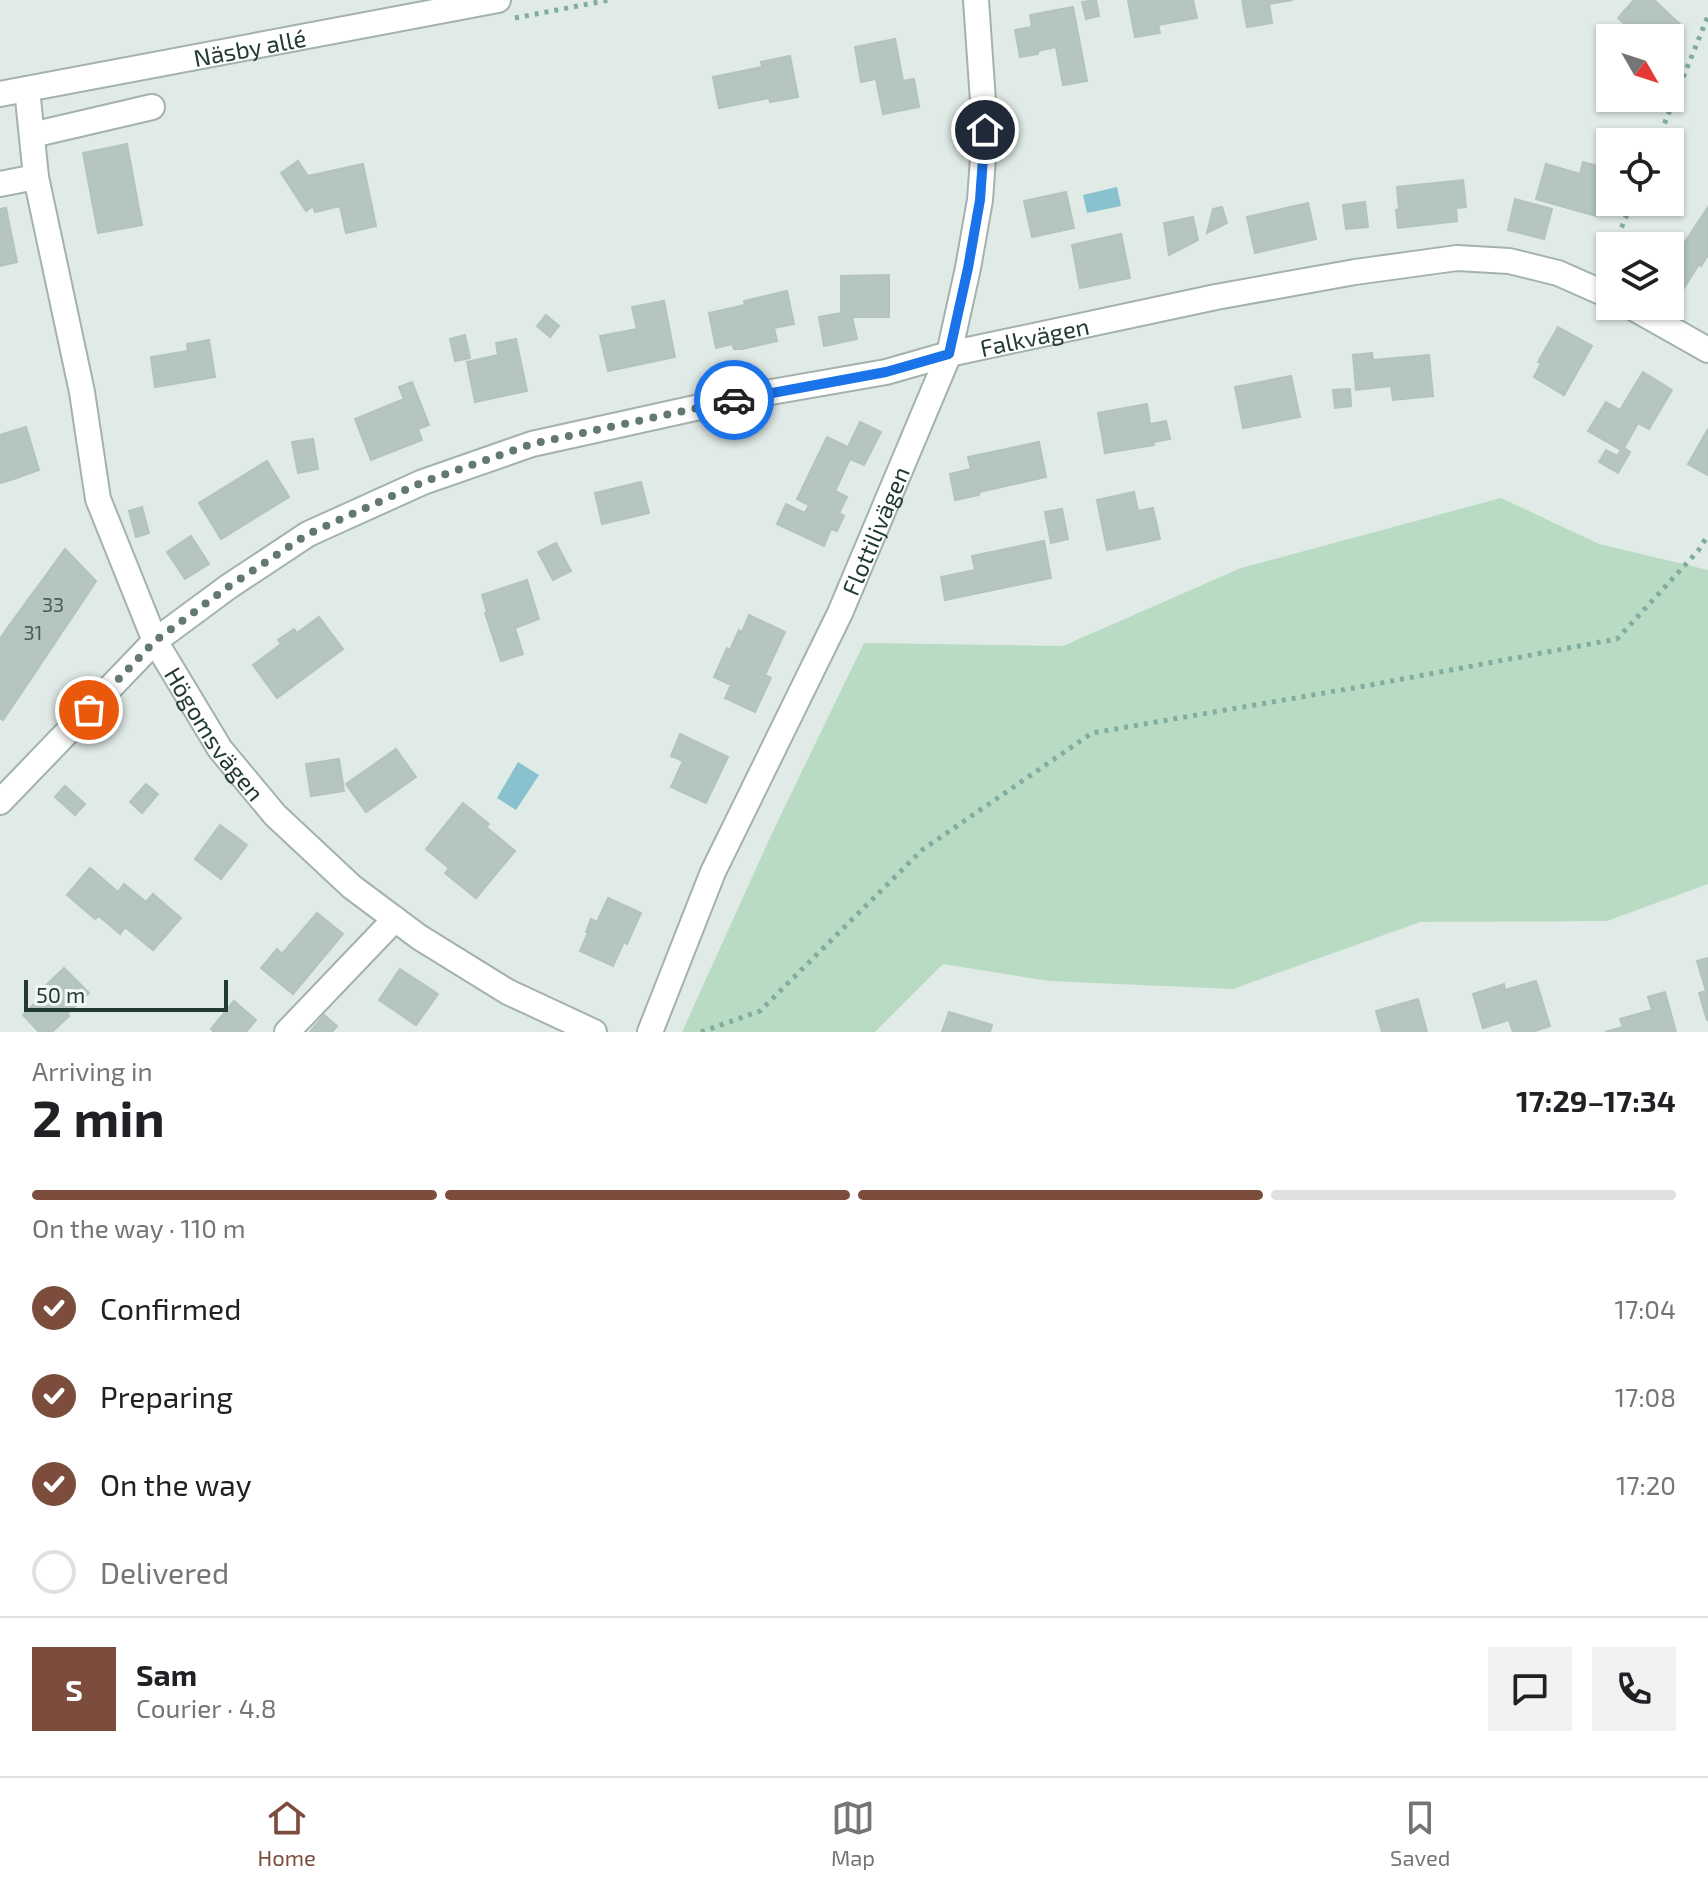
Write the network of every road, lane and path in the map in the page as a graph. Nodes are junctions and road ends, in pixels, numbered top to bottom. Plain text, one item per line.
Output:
1 (498, 0) edge
2 (976, 0) edge
3 (1708, 16) edge
4 (27, 89) junction
5 (0, 94) edge
6 (152, 107) dead end
7 (1663, 128) edge
8 (32, 135) junction
9 (36, 177) junction
10 (0, 184) edge
11 (1596, 290) edge
12 (1655, 320) edge
13 (1708, 350) edge
14 (949, 354) junction
15 (1708, 535) edge
16 (155, 641) junction
17 (0, 802) edge
18 (395, 919) junction
19 (287, 1032) edge
20 (594, 1032) edge
21 (650, 1032) edge
22 (701, 1032) edge

1 - 4 street, Näsby allé
2 - 14 street, Flottiljvägen
3 - 7 path
4 - 5 street, Näsby allé
4 - 8 street, Högomsvägen
6 - 8 street
8 - 9 street, Högomsvägen
9 - 10 street
9 - 16 street, Högomsvägen
11 - 14 street, Falkvägen
12 - 13 street
14 - 16 street, Falkvägen
14 - 21 street, Flottiljvägen
15 - 22 path
16 - 17 street, Falkvägen
16 - 18 street, Högomsvägen
18 - 19 street
18 - 20 street, Högomsvägen

